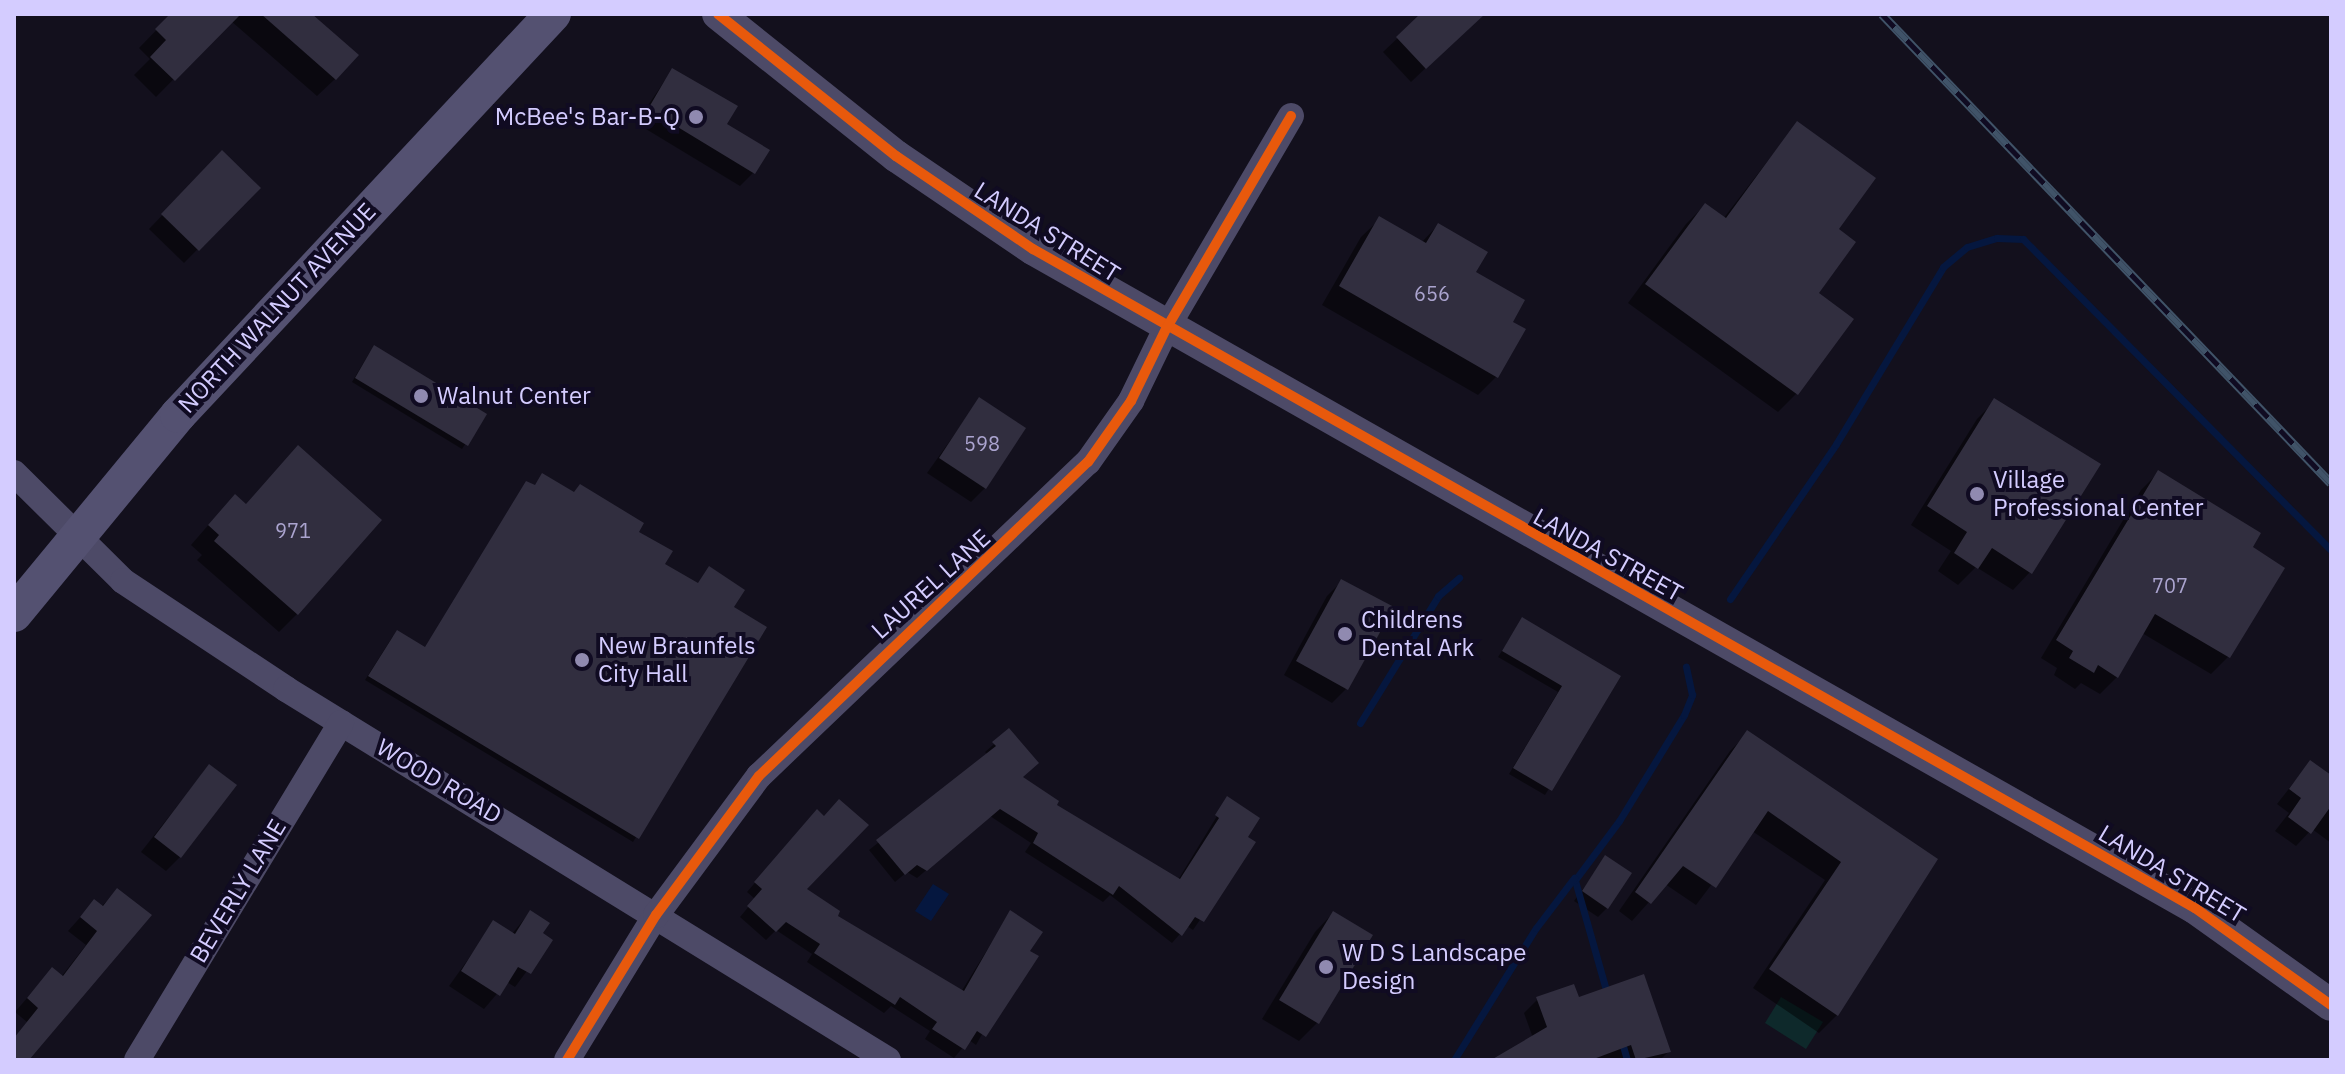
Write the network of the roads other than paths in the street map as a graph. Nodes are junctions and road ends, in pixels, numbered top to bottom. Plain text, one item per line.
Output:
1 (553, 14) edge
2 (718, 14) edge
3 (1291, 116) dead end
4 (1166, 329) junction
5 (14, 473) edge
6 (76, 537) junction
7 (14, 614) edge
8 (341, 723) junction
9 (656, 915) junction
10 (2331, 1005) edge
11 (137, 1060) edge
12 (567, 1060) edge
13 (888, 1060) edge

1 - 6 main road, NORTH WALNUT AVENUE
2 - 4 street, LANDA STREET
3 - 4 street, LAUREL LANE
4 - 9 street, LAUREL LANE
4 - 10 street, LANDA STREET
5 - 6 street, WOOD ROAD
6 - 7 main road, NORTH WALNUT AVENUE
6 - 8 street, WOOD ROAD
8 - 9 street, WOOD ROAD
8 - 11 street, BEVERLY LANE
9 - 12 street, LAUREL LANE
9 - 13 street, WOOD ROAD

